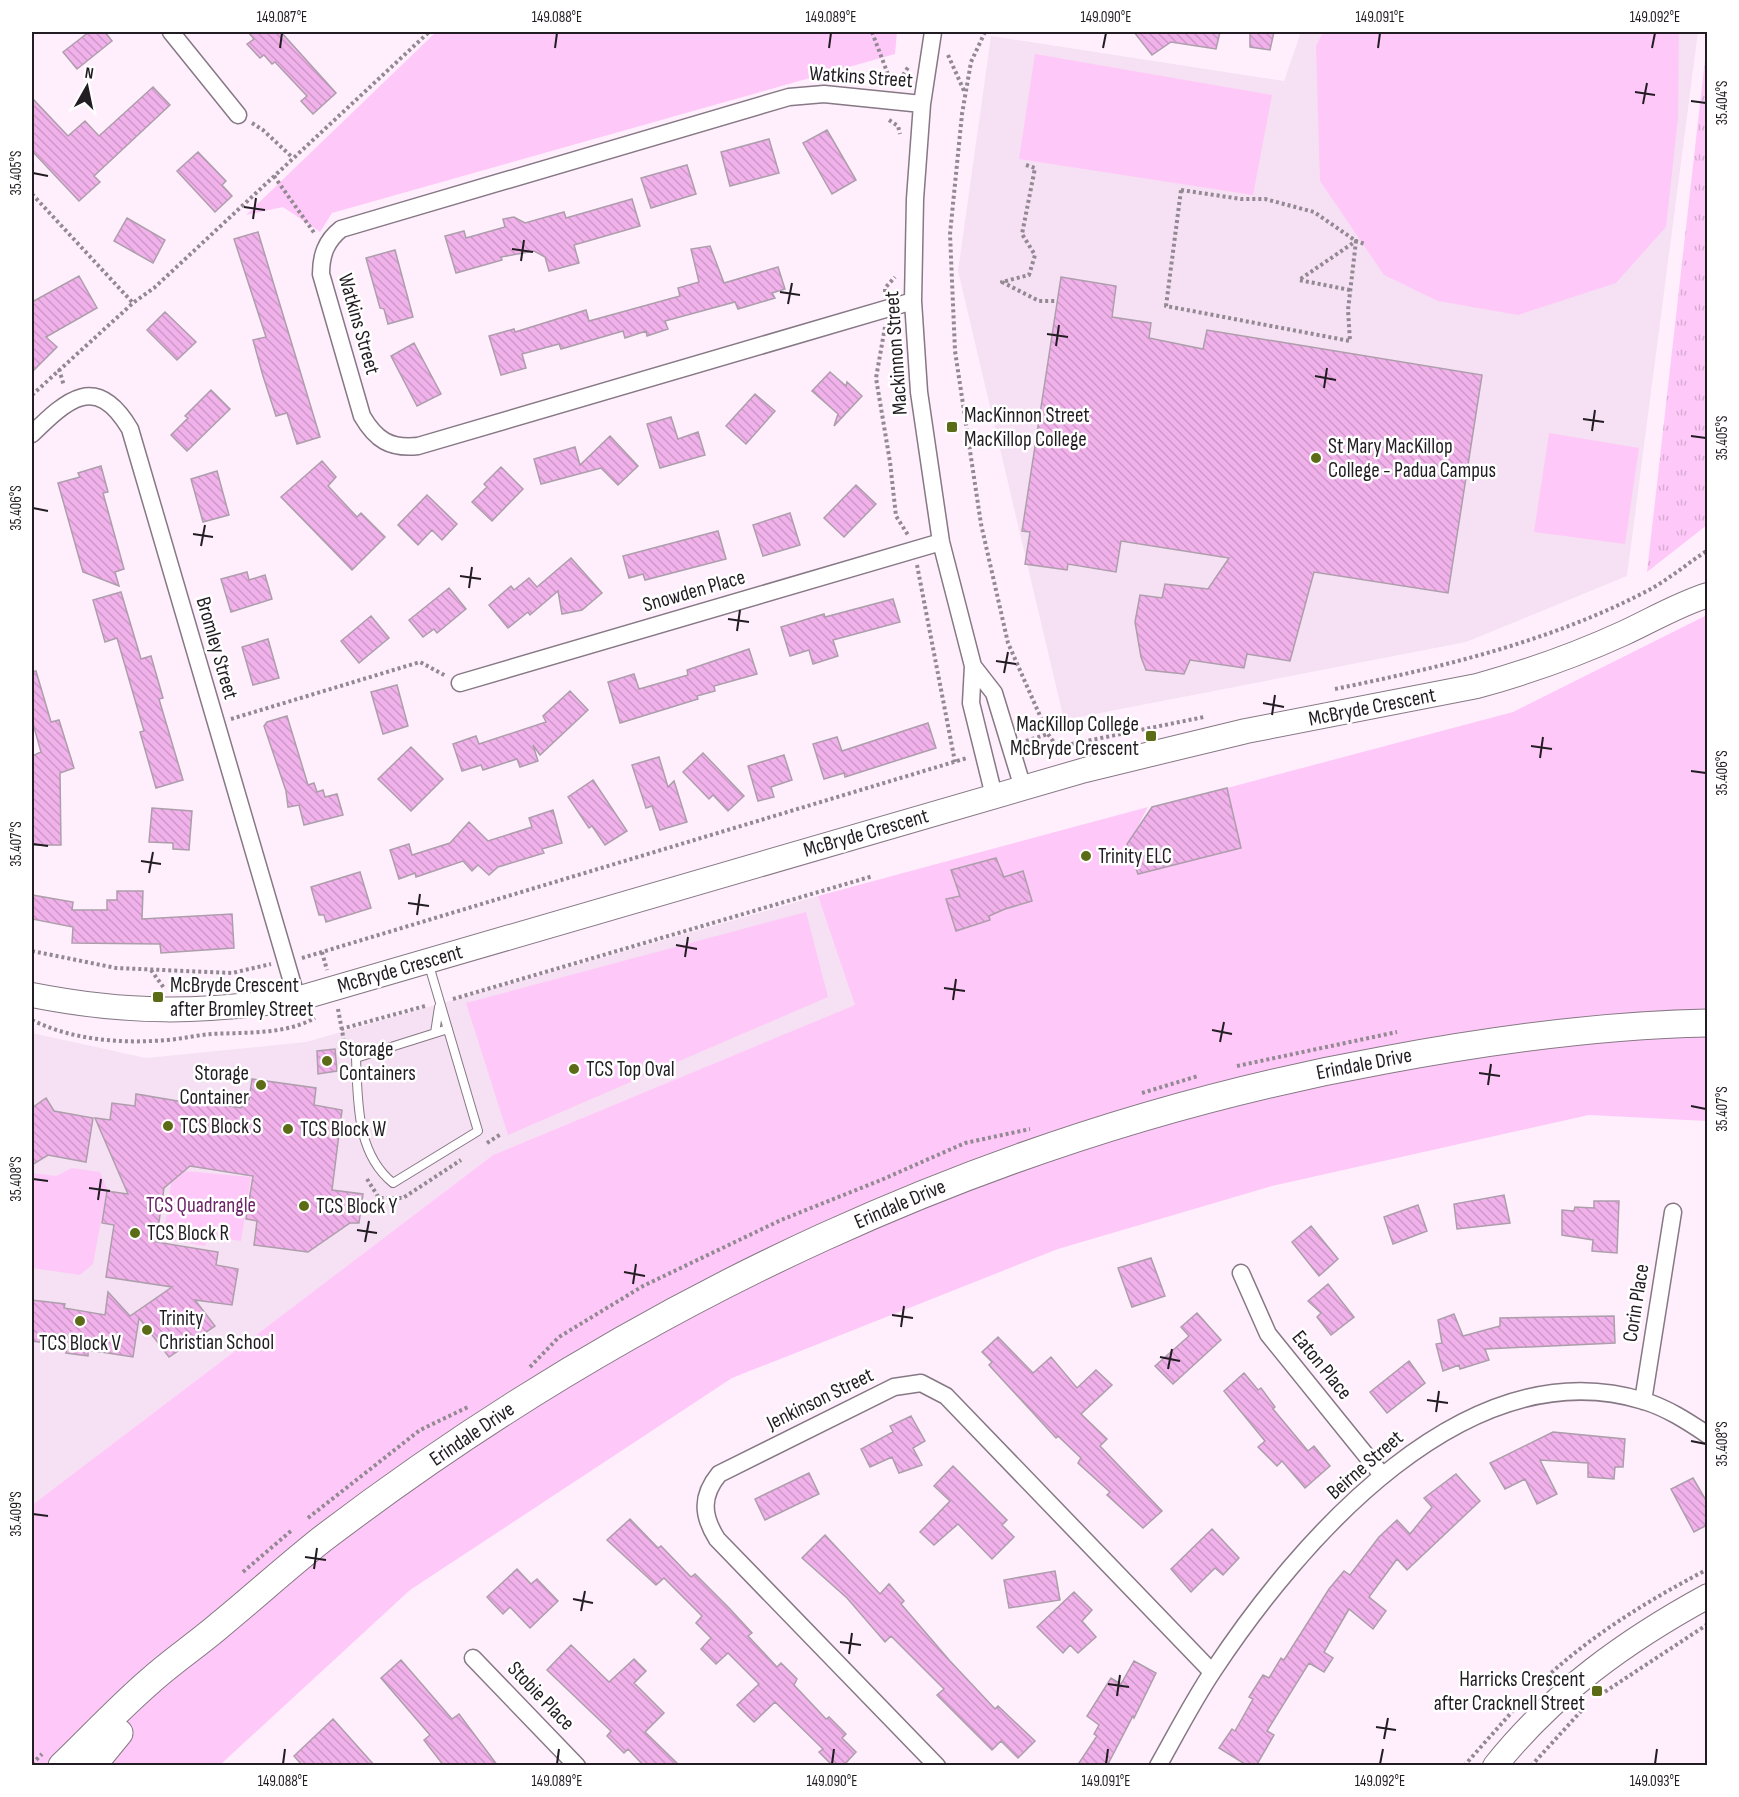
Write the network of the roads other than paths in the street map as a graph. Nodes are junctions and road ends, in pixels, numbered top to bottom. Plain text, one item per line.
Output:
1 (171, 32) edge
2 (933, 32) edge
3 (922, 104) junction
4 (238, 115) road end
5 (913, 301) junction
6 (32, 434) edge
7 (941, 542) junction
8 (1702, 593) edge
9 (973, 666) junction
10 (460, 683) road end
11 (1023, 788) junction
12 (994, 796) junction
13 (427, 961) junction
14 (32, 995) edge
15 (297, 999) junction
16 (440, 1002) junction
17 (1707, 1023) edge
18 (448, 1029) junction
19 (435, 1033) junction
20 (1673, 1212) dead end
21 (1241, 1273) dead end
22 (1643, 1401) junction
23 (1707, 1435) edge
24 (1382, 1475) junction
25 (1707, 1597) edge
26 (197, 1644) junction
27 (473, 1658) dead end
28 (1212, 1672) junction
29 (56, 1757) edge
30 (92, 1766) edge
31 (577, 1766) edge
32 (937, 1766) edge
33 (1158, 1766) edge
34 (1495, 1766) edge

1 - 4 street
2 - 3 street, Mackinnon Street
3 - 5 street, Mackinnon Street
3 - 5 street, Watkins Street
5 - 7 street, Mackinnon Street
6 - 15 street, Bromley Street
7 - 9 street, Mackinnon Street
7 - 10 street, Snowden Place
8 - 11 street, McBryde Crescent
9 - 11 street, Mackinnon Street
9 - 12 street, Mackinnon Street
11 - 12 street, McBryde Crescent
12 - 13 street, McBryde Crescent
13 - 15 street, McBryde Crescent
13 - 16 lane
14 - 15 street, McBryde Crescent
16 - 18 lane
16 - 19 lane
17 - 26 main road, Erindale Drive
18 - 19 lane
18 - 19 lane
20 - 22 street, Corin Place
21 - 24 street, Eaton Place
22 - 23 street, Beirne Street
22 - 24 street, Beirne Street
24 - 28 street, Beirne Street
25 - 34 street
26 - 29 main road, Erindale Drive
26 - 30 main road, Erindale Drive
27 - 31 street, Stobie Place
28 - 32 street, Jenkinson Street
28 - 33 street, Beirne Street

